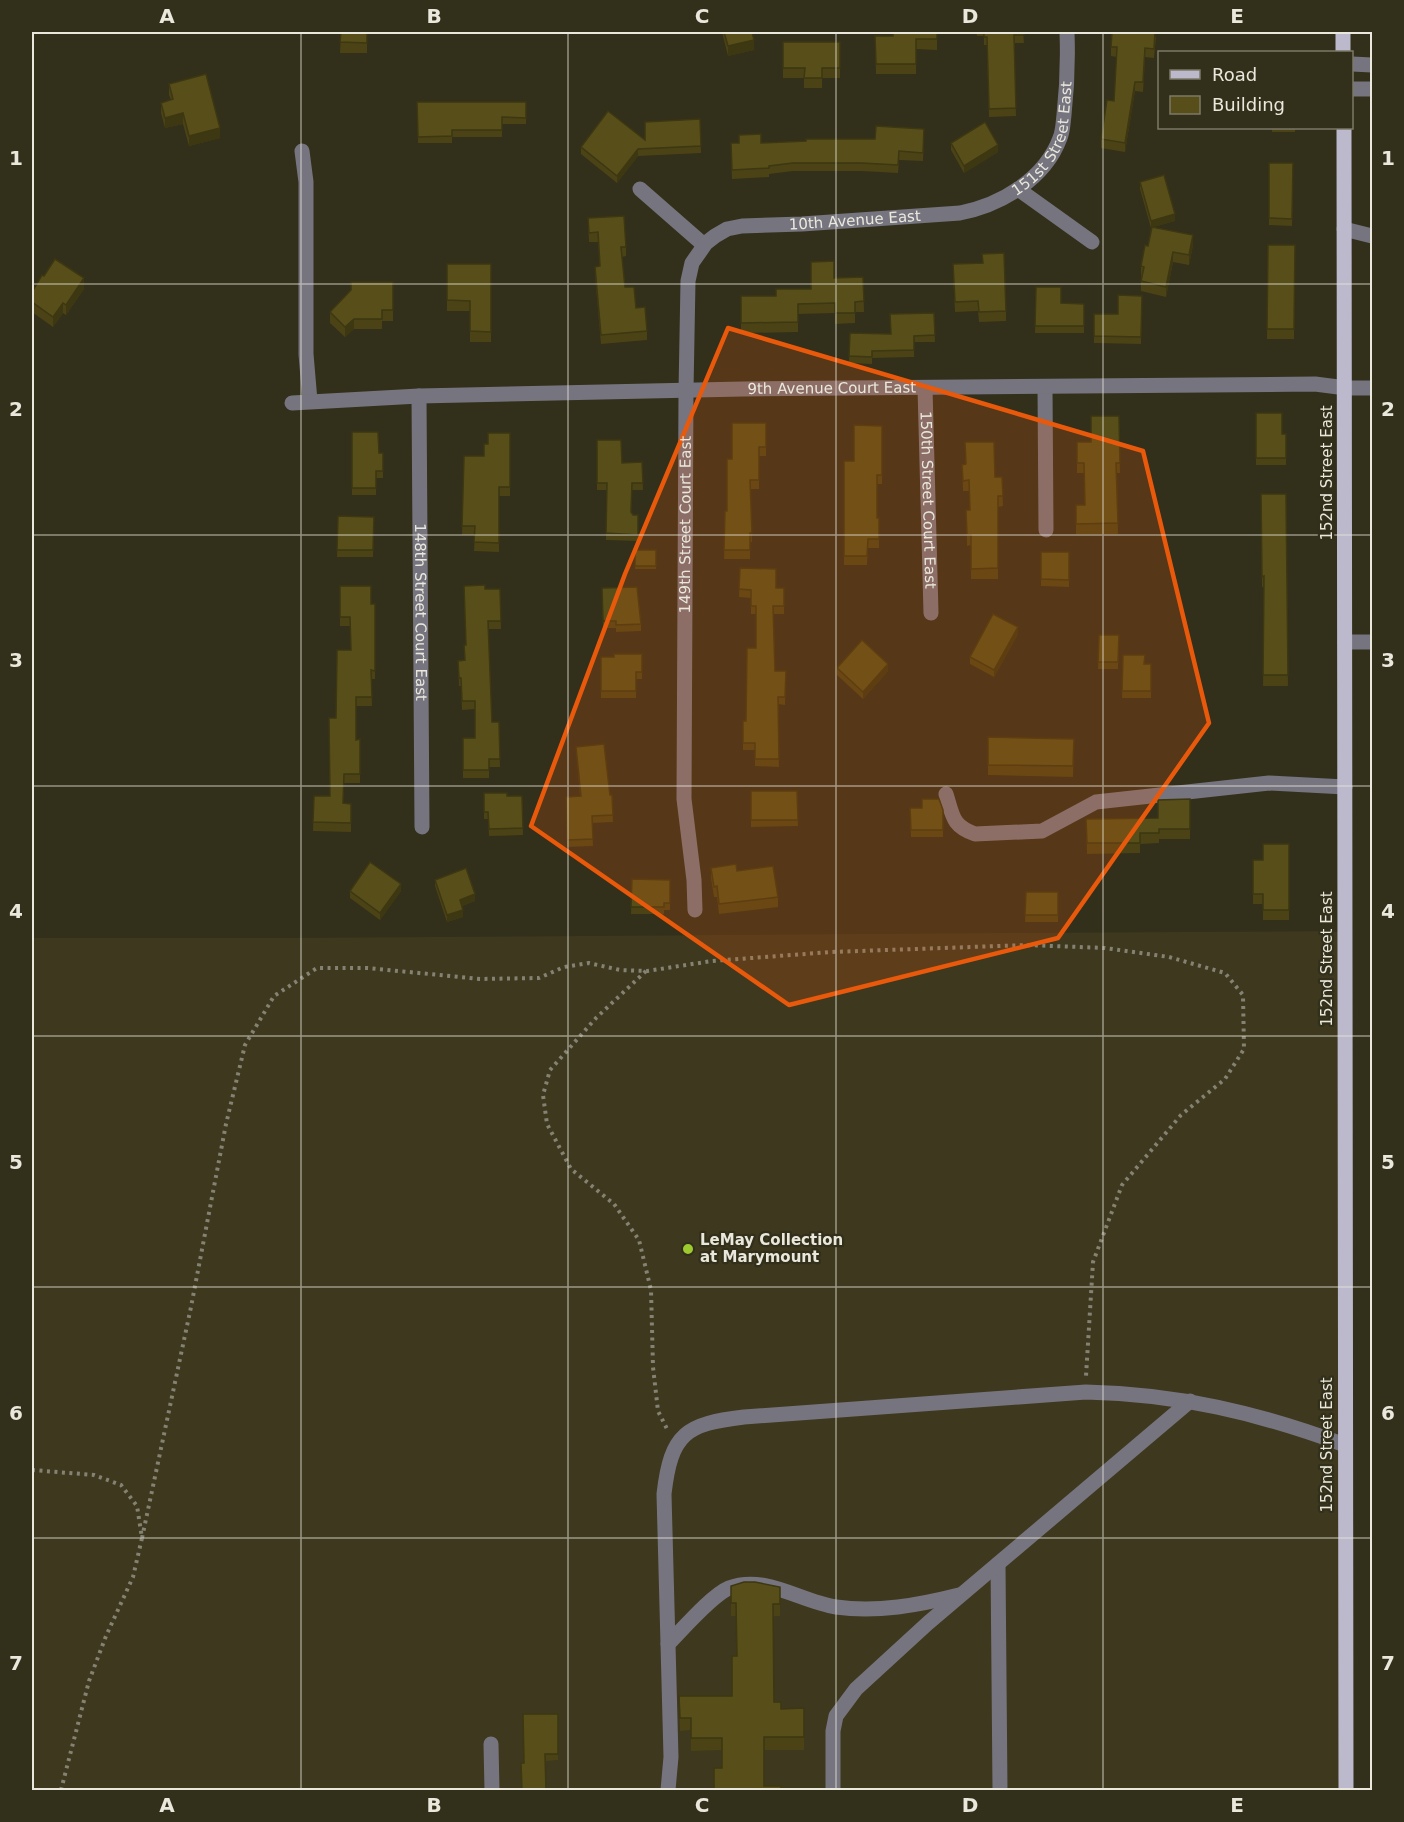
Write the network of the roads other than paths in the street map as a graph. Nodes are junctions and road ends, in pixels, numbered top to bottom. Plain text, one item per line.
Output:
1 (1067, 32) edge
2 (1343, 32) edge
3 (1343, 51) edge
4 (1353, 64) edge
5 (1372, 65) edge
6 (1353, 89) edge
7 (1372, 89) edge
8 (1344, 129) edge
9 (302, 151) dead end
10 (640, 189) dead end
11 (1018, 189) junction
12 (1344, 229) junction
13 (1372, 236) edge
14 (1092, 242) dead end
15 (701, 249) junction
16 (1045, 387) junction
17 (925, 388) junction
18 (1346, 388) junction
19 (1372, 388) edge
20 (686, 391) junction
21 (419, 396) junction
22 (310, 401) junction
23 (292, 403) dead end
24 (1046, 530) dead end
25 (931, 613) dead end
26 (1345, 642) junction
27 (1372, 642) edge
28 (1345, 787) junction
29 (946, 794) dead end
30 (422, 827) dead end
31 (695, 910) dead end
32 (1190, 1401) junction
33 (1345, 1445) junction
34 (998, 1564) junction
35 (962, 1594) junction
36 (668, 1644) junction
37 (491, 1744) dead end
38 (492, 1791) edge
39 (668, 1791) edge
40 (833, 1791) edge
41 (1000, 1791) edge
42 (1346, 1791) edge

1 - 11 street, 151st Street East
2 - 3 main road
4 - 5 street
6 - 7 street
8 - 12 main road, 152nd Street East
9 - 22 street
10 - 15 street
11 - 14 street, 151st Street East
11 - 15 street, 10th Avenue East
12 - 13 street
12 - 18 main road, 152nd Street East
15 - 20 street, 149th Street Court East
16 - 17 street, 9th Avenue Court East
16 - 18 street, 9th Avenue Court East
16 - 24 street
17 - 20 street, 9th Avenue Court East
17 - 25 street, 150th Street Court East
18 - 19 street, 9th Avenue Court East
18 - 26 main road, 152nd Street East
20 - 21 street, 9th Avenue Court East
20 - 31 street, 149th Street Court East
21 - 22 street, 9th Avenue Court East
21 - 30 street, 148th Street Court East
22 - 23 street, 9th Avenue Court East
26 - 27 street
26 - 28 main road, 152nd Street East
28 - 29 street
28 - 33 main road, 152nd Street East
32 - 33 street
32 - 34 street
32 - 36 street
33 - 42 main road, 152nd Street East
34 - 35 street
34 - 41 street
35 - 36 street
35 - 40 street
36 - 39 street
37 - 38 street

